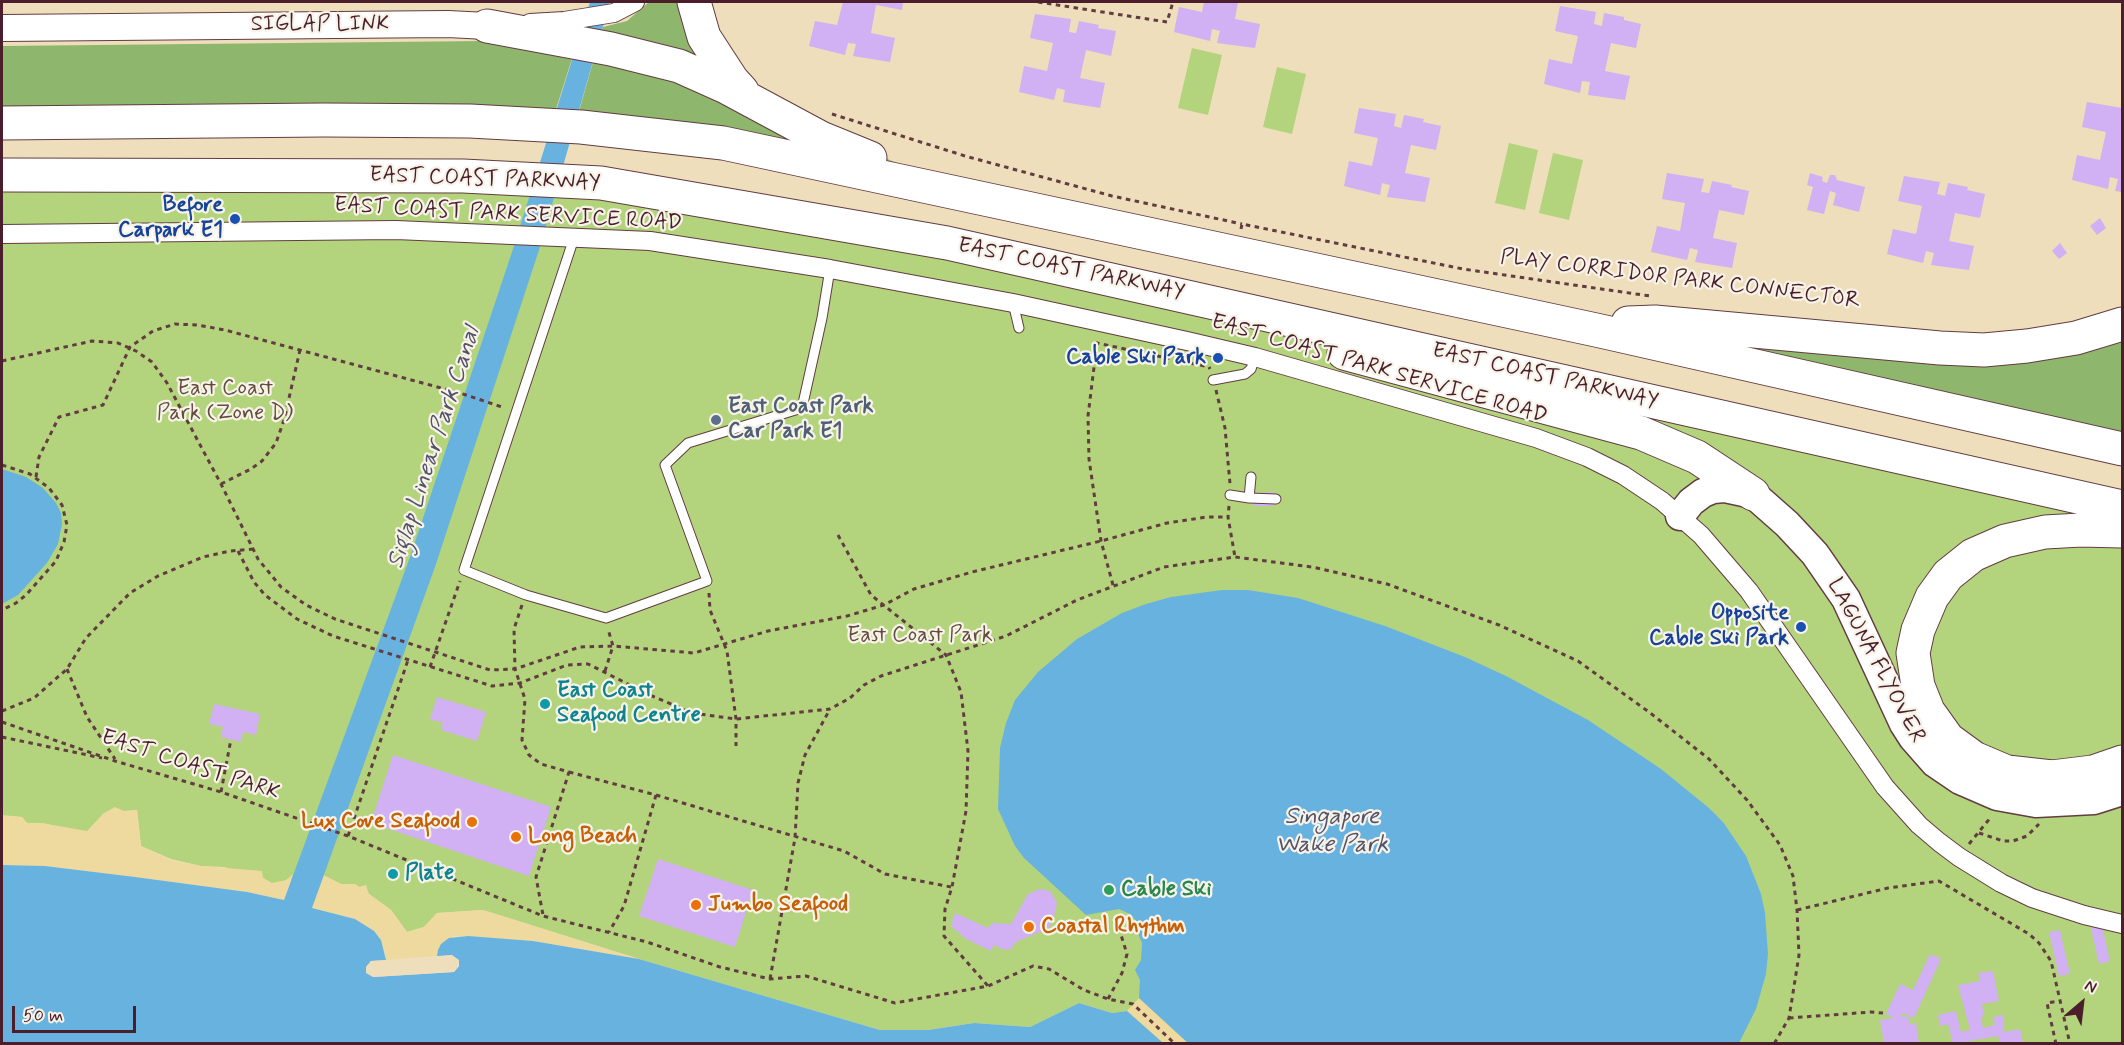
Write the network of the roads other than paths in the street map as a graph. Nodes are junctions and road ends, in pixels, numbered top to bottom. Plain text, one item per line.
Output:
1 (635, 2) edge
2 (694, 2) edge
3 (487, 26) joint
4 (2, 28) edge
5 (565, 30) junction
6 (753, 102) junction
7 (2, 123) edge
8 (2, 175) edge
9 (951, 190) junction
10 (2, 234) edge
11 (573, 238) junction
12 (1053, 266) junction
13 (830, 269) junction
14 (1013, 303) junction
15 (2122, 324) edge
16 (1019, 328) dead end
17 (1596, 330) junction
18 (1255, 357) junction
19 (1213, 380) road end
20 (2122, 449) edge
21 (1251, 477) dead end
22 (1753, 494) junction
23 (1230, 495) road end
24 (1249, 498) junction
25 (1276, 499) dead end
26 (2122, 507) edge
27 (1680, 516) junction
28 (2122, 531) edge
29 (2122, 762) edge
30 (2122, 791) edge
31 (2122, 924) edge

1 - 5 street
2 - 6 highway
3 - 4 street, SIGLAP LINK
3 - 5 highway
5 - 6 highway
6 - 9 highway
7 - 9 highway
8 - 12 highway, EAST COAST PARKWAY
9 - 17 highway
10 - 11 street, EAST COAST PARK SERVICE ROAD
11 - 13 street, EAST COAST PARK SERVICE ROAD
11 - 13 lane
12 - 22 highway
12 - 26 highway, EAST COAST PARKWAY
13 - 14 street, EAST COAST PARK SERVICE ROAD
14 - 16 lane
14 - 18 street, EAST COAST PARK SERVICE ROAD
15 - 17 highway
17 - 20 highway
18 - 19 lane
18 - 27 street, EAST COAST PARK SERVICE ROAD
21 - 24 lane
22 - 27 main road
22 - 30 main road, LAGUNA FLYOVER
23 - 24 lane
24 - 25 lane
27 - 31 street, EAST COAST PARK SERVICE ROAD
28 - 29 highway

